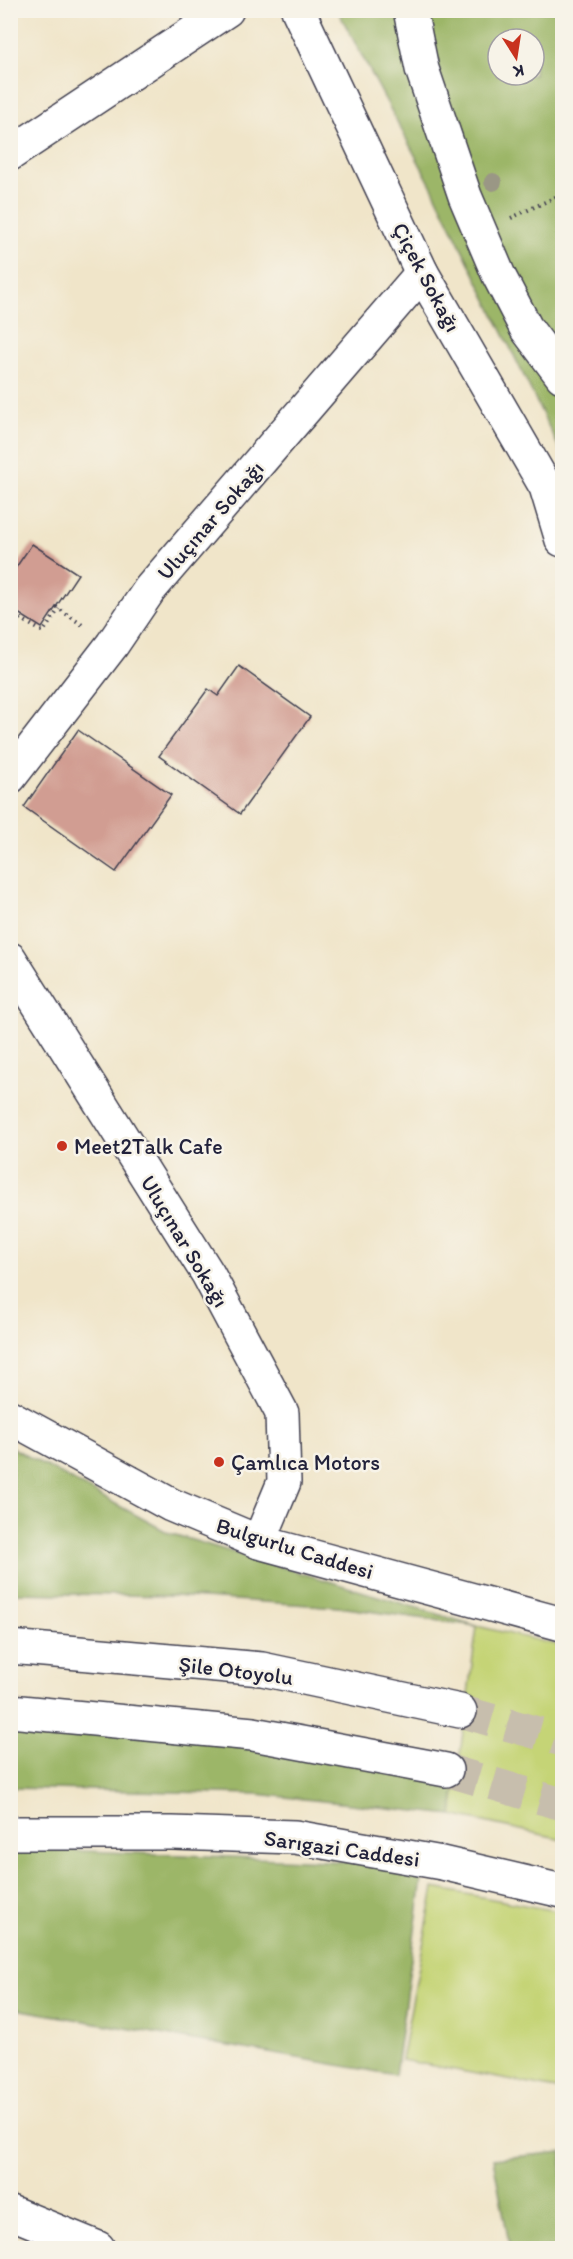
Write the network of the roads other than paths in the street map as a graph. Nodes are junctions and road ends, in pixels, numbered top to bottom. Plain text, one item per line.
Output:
1 (227, 10) edge
2 (298, 10) edge
3 (410, 10) edge
4 (14, 144) edge
5 (422, 273) junction
6 (562, 376) edge
7 (562, 540) edge
8 (10, 777) edge
9 (10, 959) edge
10 (10, 1417) edge
11 (260, 1542) junction
12 (562, 1624) edge
13 (10, 1647) edge
14 (10, 1711) edge
15 (460, 1711) tunnel mouth
16 (446, 1770) tunnel mouth
17 (10, 1833) edge
18 (562, 1891) edge
19 (10, 2212) edge
20 (98, 2248) edge

1 - 4 main road
2 - 5 main road, Çiçek Sokağı
3 - 6 main road
5 - 7 main road, Çiçek Sokağı
5 - 8 main road, Uluçınar Sokağı
9 - 11 main road, Uluçınar Sokağı
10 - 11 main road, Bulgurlu Caddesi
11 - 12 main road, Bulgurlu Caddesi
13 - 15 main road, Şile Otoyolu
14 - 16 main road
17 - 18 main road, Sarıgazi Caddesi
19 - 20 main road

